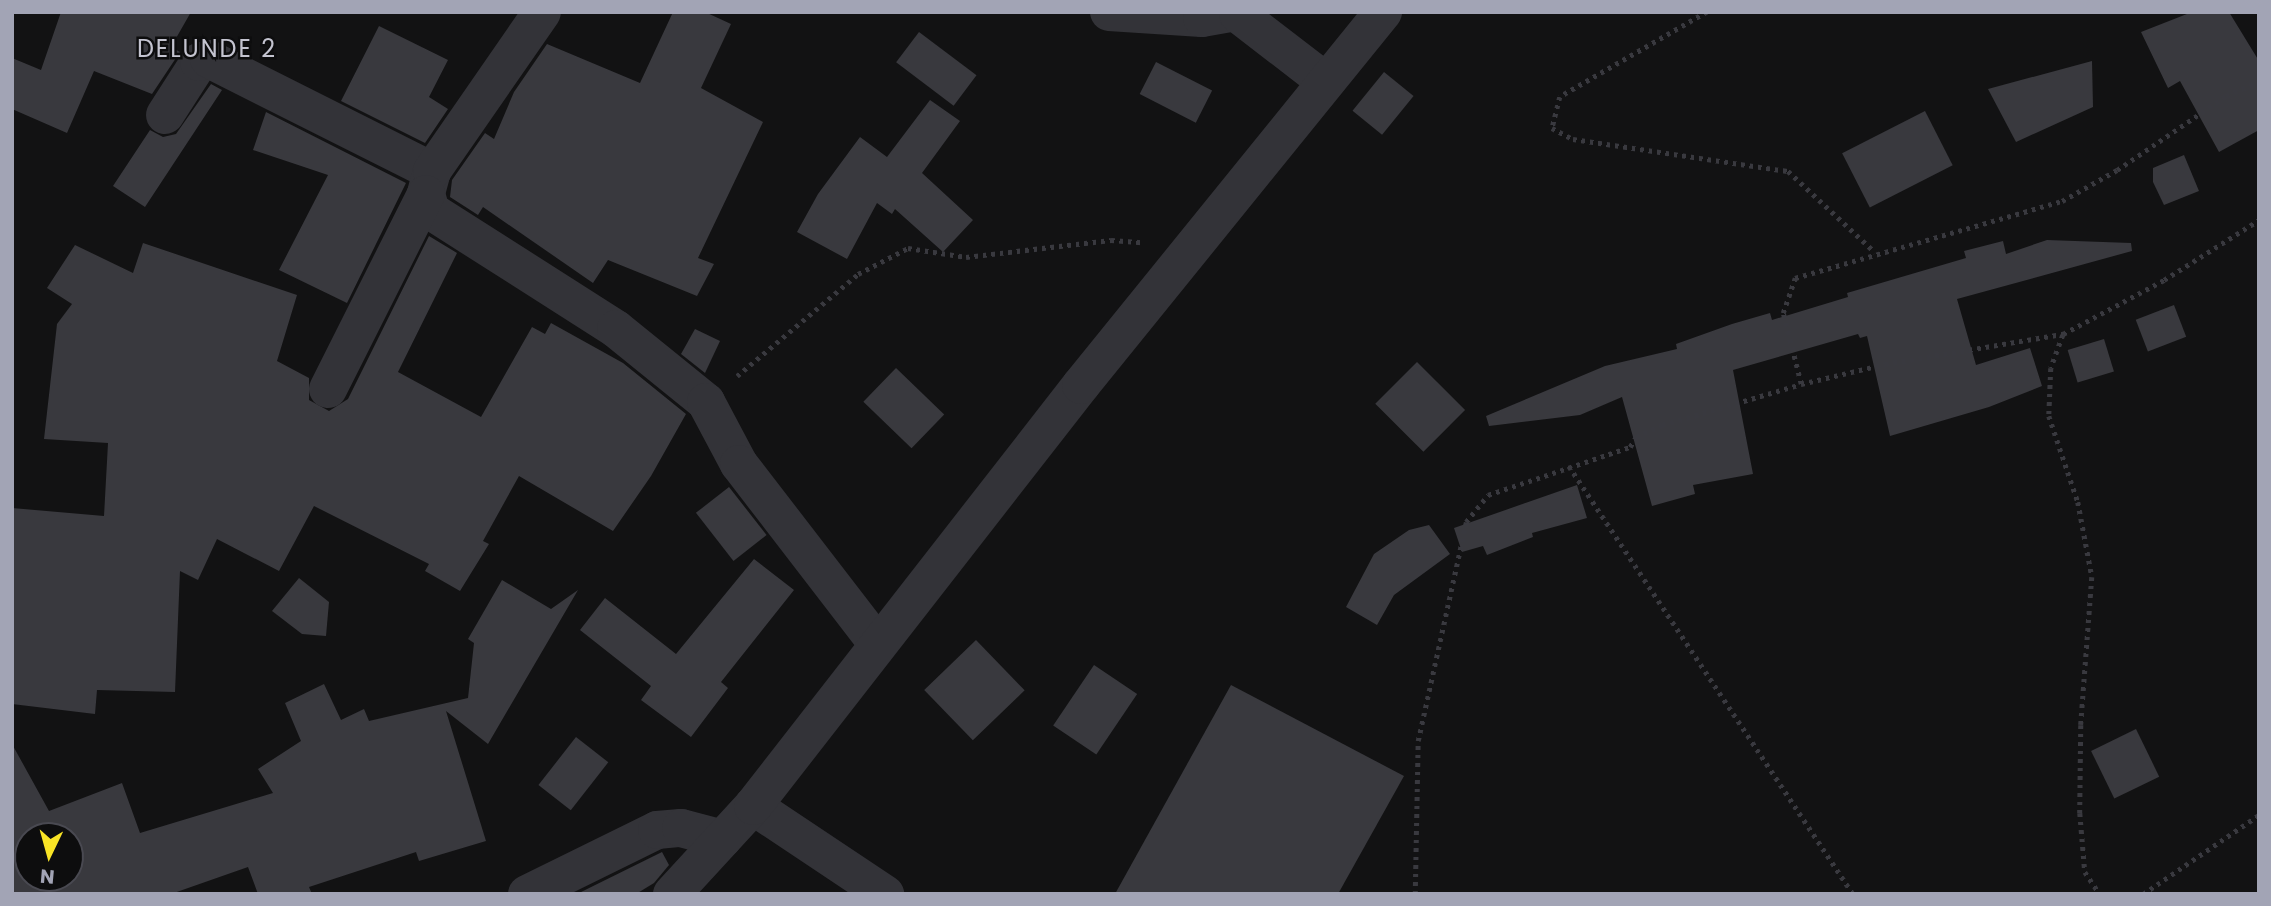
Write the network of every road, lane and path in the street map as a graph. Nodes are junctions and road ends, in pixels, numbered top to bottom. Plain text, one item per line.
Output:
1 (542, 12) edge
2 (1109, 12) edge
3 (1382, 12) edge
4 (1707, 12) edge
5 (1238, 13) edge
6 (1325, 81) junction
7 (2259, 81) edge
8 (164, 115) dead end
9 (429, 183) junction
10 (2259, 220) edge
11 (1195, 246) junction
12 (1875, 253) junction
13 (2063, 334) junction
14 (1801, 384) junction
15 (328, 389) dead end
16 (706, 402) junction
17 (1569, 466) junction
18 (877, 643) junction
19 (753, 806) junction
20 (2259, 815) edge
21 (723, 839) junction
22 (527, 894) edge
23 (672, 894) edge
24 (885, 894) edge
25 (1415, 894) edge
26 (1853, 894) edge
27 (2100, 894) edge
28 (2143, 894) edge

1 - 9 street
2 - 5 street
3 - 6 street
4 - 12 path
5 - 6 street
6 - 11 street
7 - 12 path
8 - 9 street
9 - 15 street
9 - 16 street
10 - 13 path
11 - 16 path
11 - 18 street
12 - 14 path
13 - 14 path
13 - 27 path
14 - 17 path
16 - 18 street
17 - 25 path
17 - 26 path
18 - 19 street
19 - 21 street
19 - 24 street
20 - 28 path
21 - 22 street
21 - 23 street

